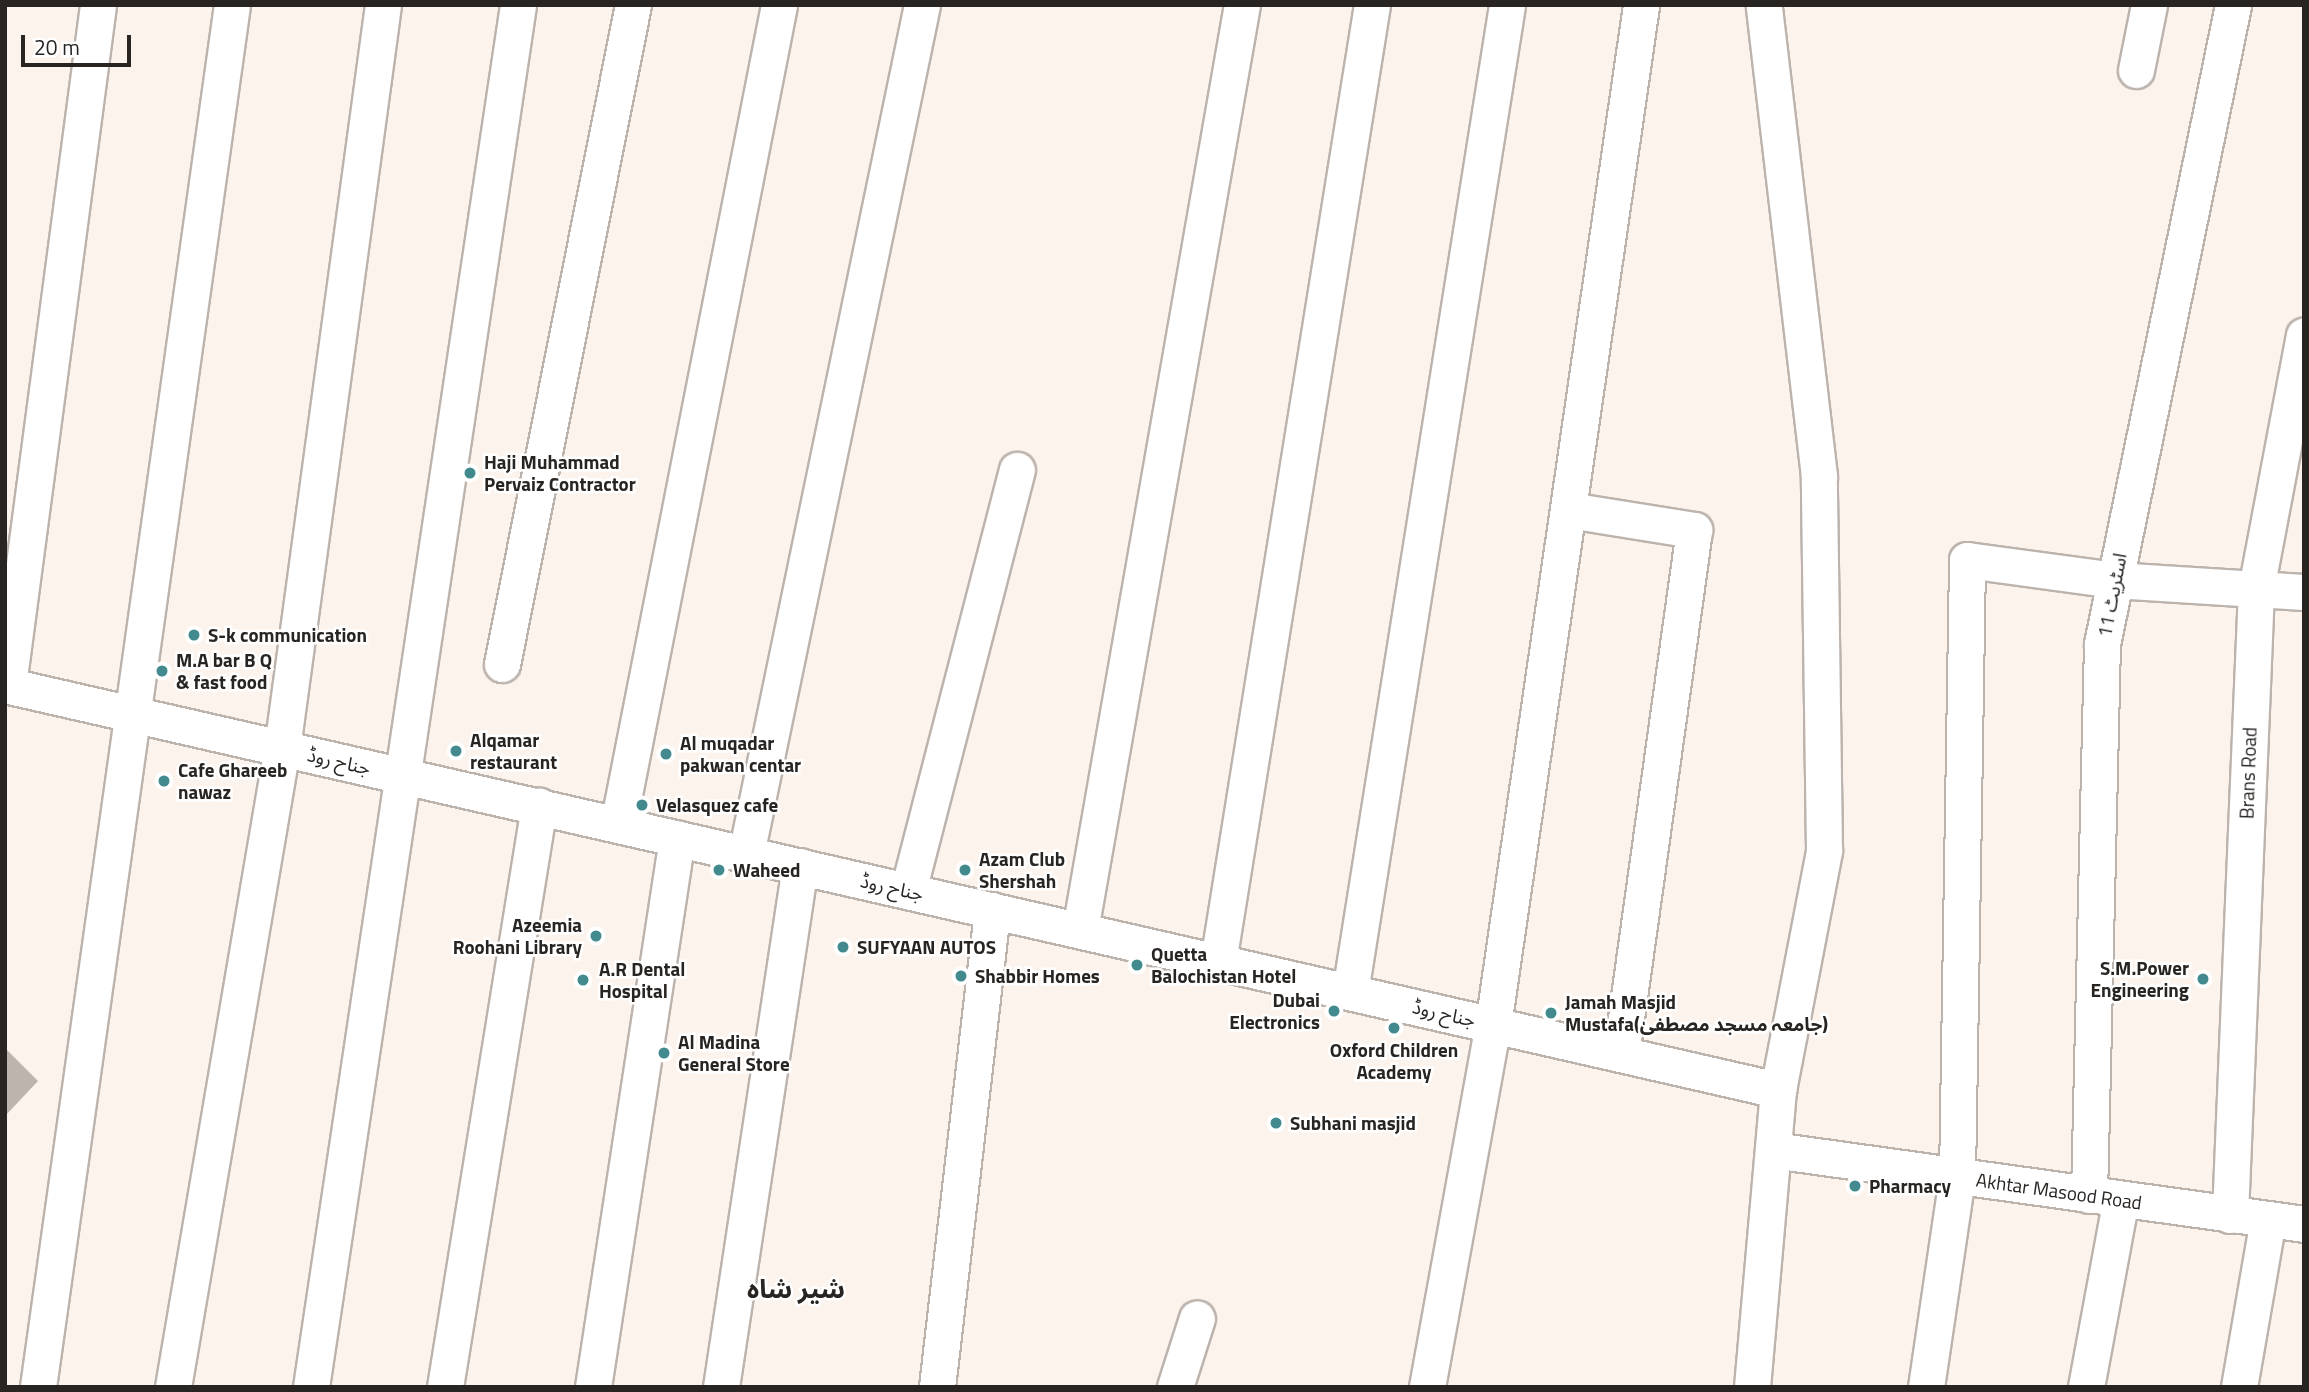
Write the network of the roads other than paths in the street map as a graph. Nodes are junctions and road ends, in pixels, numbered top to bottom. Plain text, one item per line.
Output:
1 (98, 5) edge
2 (232, 5) edge
3 (383, 5) edge
4 (518, 5) edge
5 (634, 5) edge
6 (779, 5) edge
7 (922, 5) edge
8 (1242, 5) edge
9 (1373, 5) edge
10 (1507, 5) edge
11 (1641, 5) edge
12 (1764, 5) edge
13 (2149, 5) edge
14 (2232, 5) edge
15 (2136, 70) dead end
16 (2304, 335) edge
17 (1017, 470) dead end
18 (1569, 510) junction
19 (2114, 580) junction
20 (2256, 589) junction
21 (2304, 592) edge
22 (502, 664) dead end
23 (6, 685) edge
24 (135, 715) junction
25 (282, 748) junction
26 (403, 775) junction
27 (539, 806) junction
28 (618, 825) junction
29 (677, 838) junction
30 (746, 854) junction
31 (800, 866) junction
32 (908, 891) junction
33 (992, 910) junction
34 (1080, 930) junction
35 (1218, 962) junction
36 (1350, 992) junction
37 (1493, 1025) junction
38 (1621, 1054) junction
39 (1778, 1090) junction
40 (1773, 1150) junction
41 (1957, 1178) junction
42 (2105, 1197) junction
43 (2230, 1214) junction
44 (2268, 1219) junction
45 (2304, 1224) edge
46 (1197, 1318) dead end
47 (38, 1387) edge
48 (173, 1387) edge
49 (311, 1387) edge
50 (445, 1387) edge
51 (593, 1387) edge
52 (721, 1387) edge
53 (937, 1387) edge
54 (1175, 1387) edge
55 (1427, 1387) edge
56 (1752, 1387) edge
57 (1926, 1387) edge
58 (2086, 1387) edge
59 (2239, 1387) edge

1 - 23 street
2 - 24 street
3 - 25 street
4 - 26 street
5 - 22 street
6 - 28 street
7 - 30 street
8 - 34 street
9 - 35 street
10 - 36 street
11 - 18 street
12 - 39 street
13 - 15 street
14 - 19 street, اسٹریٹ 11
16 - 20 street, Brans Road
17 - 32 street
18 - 37 street
18 - 38 street
19 - 20 street
19 - 41 street
19 - 42 street, اسٹریٹ 11
20 - 21 street
20 - 43 street, Brans Road
23 - 24 street, جناح روڈ
24 - 25 street, جناح روڈ
24 - 47 street
25 - 26 street, جناح روڈ
25 - 48 street
26 - 27 street, جناح روڈ
26 - 49 street
27 - 28 street, جناح روڈ
27 - 50 street
28 - 29 street, جناح روڈ
29 - 30 street, جناح روڈ
29 - 51 street
30 - 31 street, جناح روڈ
31 - 32 street, جناح روڈ
31 - 52 street
32 - 33 street, جناح روڈ
33 - 34 street, جناح روڈ
33 - 53 street
34 - 35 street, جناح روڈ
35 - 36 street, جناح روڈ
36 - 37 street, جناح روڈ
37 - 38 street, جناح روڈ
37 - 55 street
38 - 39 street, جناح روڈ
39 - 40 street
40 - 41 street, Akhtar Masood Road
40 - 56 street
41 - 42 street, Akhtar Masood Road
41 - 57 street
42 - 43 street, Akhtar Masood Road
42 - 58 street, اسٹریٹ 11
43 - 44 street, Akhtar Masood Road
44 - 45 street, Akhtar Masood Road
44 - 59 street
46 - 54 street

